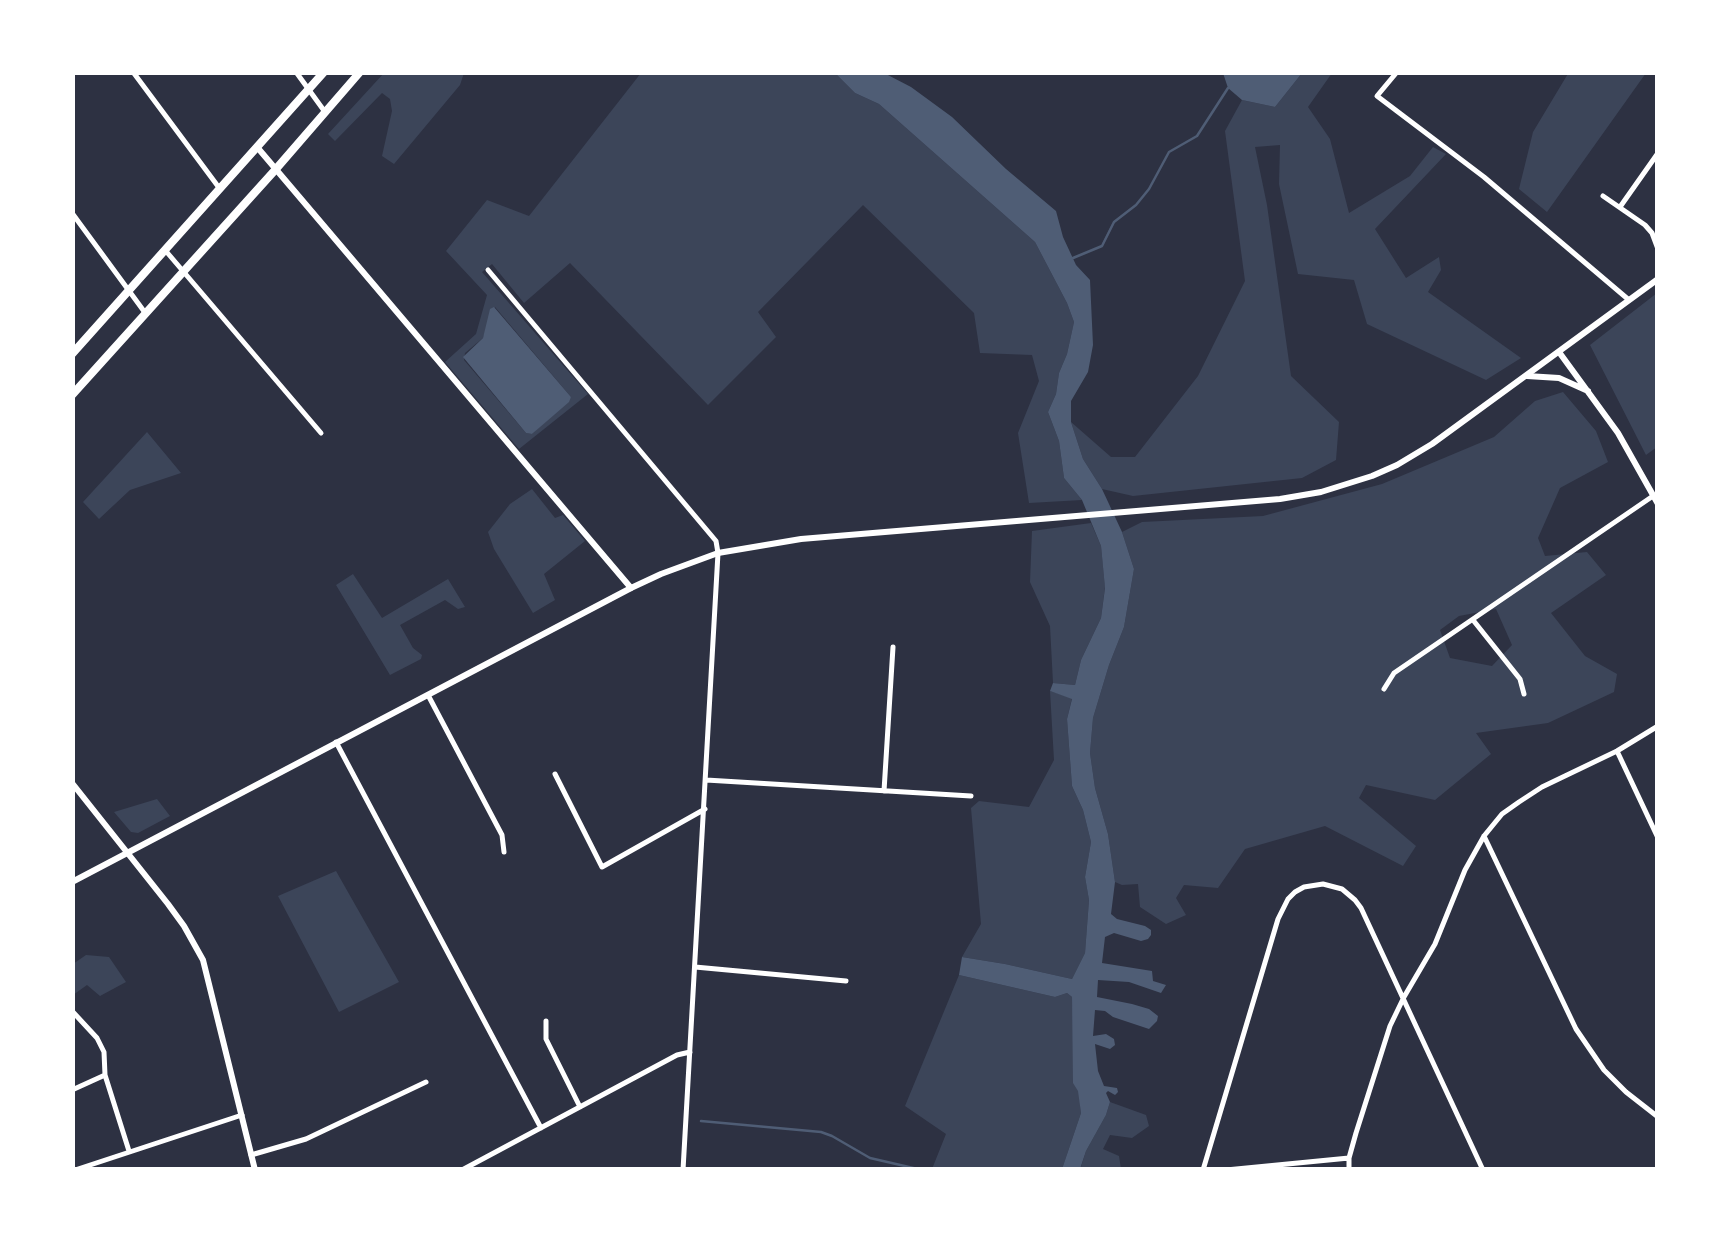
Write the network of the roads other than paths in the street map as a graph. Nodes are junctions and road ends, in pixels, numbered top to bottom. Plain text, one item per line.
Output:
1 (132, 72) edge
2 (296, 72) edge
3 (324, 72) edge
4 (360, 72) edge
5 (1397, 72) edge
6 (309, 90) junction
7 (325, 112) junction
8 (257, 146) junction
9 (1658, 153) edge
10 (276, 169) junction
11 (220, 189) junction
12 (1603, 196) dead end
13 (1620, 207) junction
14 (72, 213) edge
15 (1658, 249) edge
16 (165, 250) junction
17 (488, 270) dead end
18 (184, 272) junction
19 (1658, 279) edge
20 (129, 290) junction
21 (1630, 300) junction
22 (146, 314) junction
23 (1559, 352) junction
24 (72, 354) edge
25 (1527, 376) junction
26 (1590, 391) junction
27 (72, 395) edge
28 (320, 433) dead end
29 (1655, 500) edge
30 (718, 554) junction
31 (631, 588) junction
32 (1473, 620) junction
33 (893, 648) dead end
34 (1384, 689) dead end
35 (428, 694) junction
36 (1524, 694) dead end
37 (1658, 726) edge
38 (336, 742) junction
39 (1617, 751) junction
40 (554, 774) dead end
41 (706, 780) junction
42 (72, 783) edge
43 (884, 791) junction
44 (971, 796) dead end
45 (704, 809) junction
46 (1484, 836) junction
47 (1658, 838) edge
48 (504, 852) dead end
49 (126, 854) junction
50 (72, 882) edge
51 (695, 966) junction
52 (846, 981) dead end
53 (1404, 996) junction
54 (72, 1011) edge
55 (546, 1022) dead end
56 (691, 1052) junction
57 (105, 1076) junction
58 (426, 1082) dead end
59 (72, 1090) edge
60 (580, 1107) junction
61 (242, 1115) junction
62 (1658, 1116) edge
63 (540, 1128) junction
64 (130, 1152) junction
65 (251, 1155) junction
66 (1349, 1158) junction
67 (75, 1170) edge
68 (254, 1170) edge
69 (462, 1170) edge
70 (683, 1170) edge
71 (1203, 1170) edge
72 (1226, 1170) edge
73 (1349, 1170) edge
74 (1483, 1170) edge

1 - 11 street
2 - 6 street
3 - 6 highway
4 - 7 highway
5 - 21 street
6 - 7 street
6 - 8 highway
7 - 10 highway
8 - 10 main road
8 - 11 highway
9 - 13 street
10 - 18 highway
10 - 31 main road
11 - 16 highway
12 - 13 street
13 - 15 street
14 - 20 street
16 - 18 street
16 - 20 highway
17 - 30 street
18 - 22 highway
18 - 28 street
19 - 21 main road
20 - 22 street
20 - 24 highway
21 - 23 main road
22 - 27 highway
23 - 25 main road
23 - 26 main road
25 - 26 main road
25 - 30 main road
26 - 29 main road
29 - 32 street
30 - 31 main road
30 - 41 street
31 - 35 main road
32 - 34 street
32 - 36 street
33 - 43 street
35 - 38 main road
35 - 48 street
37 - 39 street
38 - 49 main road
38 - 63 street
39 - 46 street
39 - 47 street
40 - 45 street
41 - 43 street
41 - 45 street
42 - 49 main road
43 - 44 street
45 - 51 street
46 - 53 street
46 - 62 street
49 - 50 main road
49 - 61 main road
51 - 52 street
51 - 56 street
53 - 66 street
53 - 71 street
53 - 74 street
54 - 57 street
55 - 60 street
56 - 60 street
56 - 70 street
57 - 59 street
57 - 64 street
58 - 65 street
60 - 63 street
61 - 64 street
61 - 65 main road
63 - 69 street
64 - 67 street
65 - 68 main road
66 - 72 street
66 - 73 street

